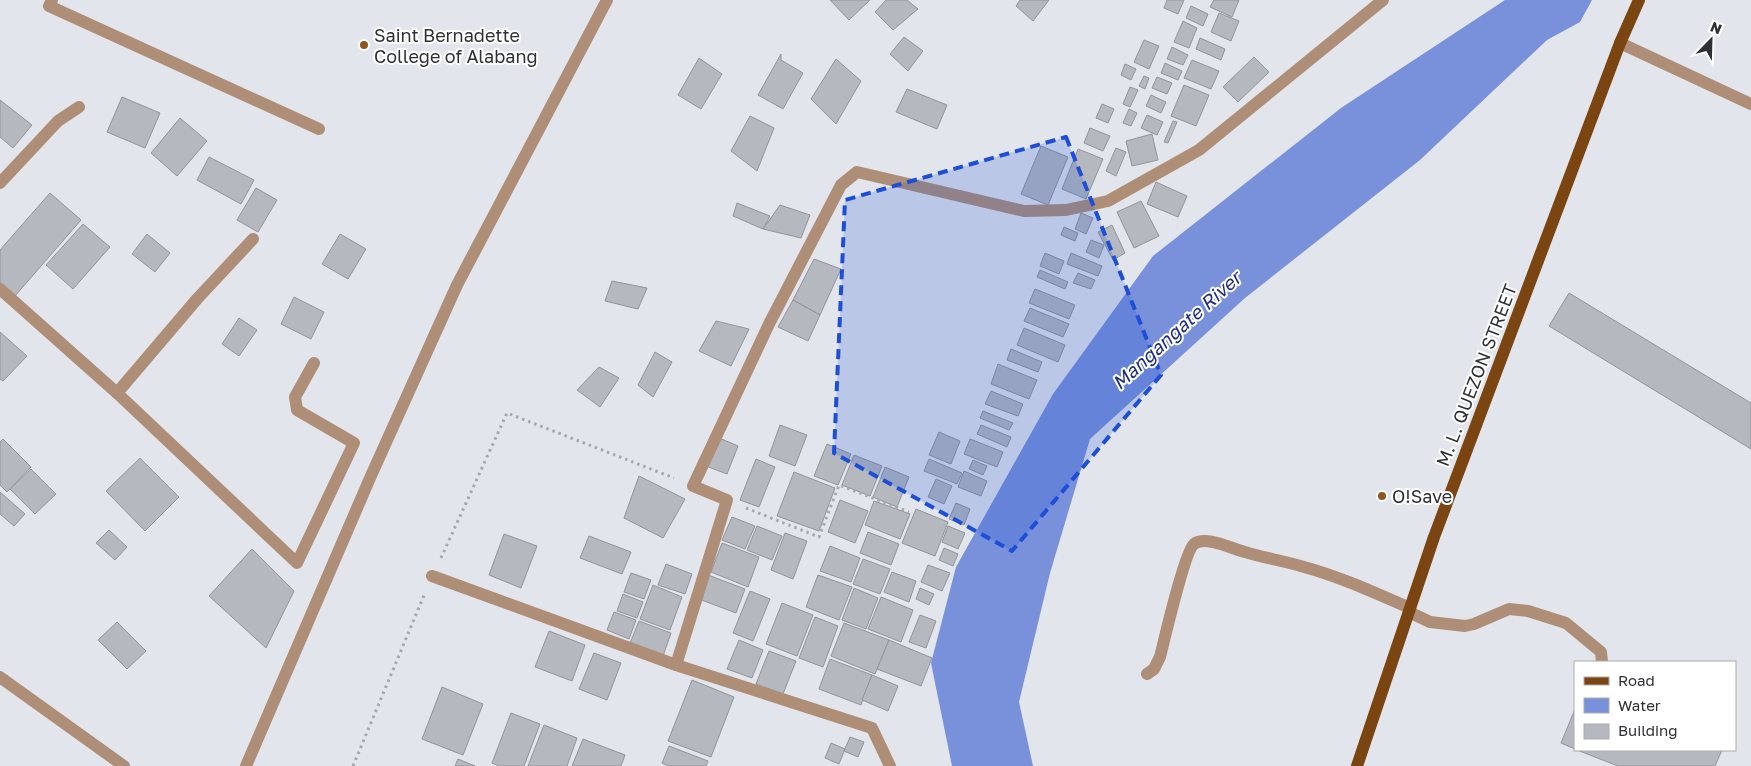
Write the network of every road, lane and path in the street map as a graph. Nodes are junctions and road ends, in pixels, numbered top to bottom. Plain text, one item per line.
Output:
1 (52, 0) edge
2 (607, 0) edge
3 (1383, 0) edge
4 (1639, 0) edge
5 (1620, 42) junction
6 (1751, 104) edge
7 (79, 107) dead end
8 (319, 129) dead end
9 (0, 183) edge
10 (253, 239) dead end
11 (0, 289) edge
12 (314, 363) dead end
13 (117, 394) junction
14 (507, 413) dead end
15 (693, 486) junction
16 (727, 500) junction
17 (909, 512) dead end
18 (432, 576) dead end
19 (1410, 610) junction
20 (1602, 661) edge
21 (676, 665) junction
22 (1146, 674) dead end
23 (0, 677) edge
24 (124, 766) edge
25 (246, 766) edge
26 (890, 766) edge
27 (1357, 766) edge

1 - 8 street
2 - 25 street
3 - 15 street
4 - 5 main road, M. L. QUEZON STREET
5 - 6 street
5 - 19 main road, M. L. QUEZON STREET
7 - 9 street
10 - 13 street
11 - 13 street
12 - 13 street
14 - 15 path
15 - 16 street
16 - 17 path
16 - 21 street
18 - 21 street
19 - 20 street
19 - 22 street
19 - 27 main road, M. L. QUEZON STREET
21 - 26 street
23 - 24 street

